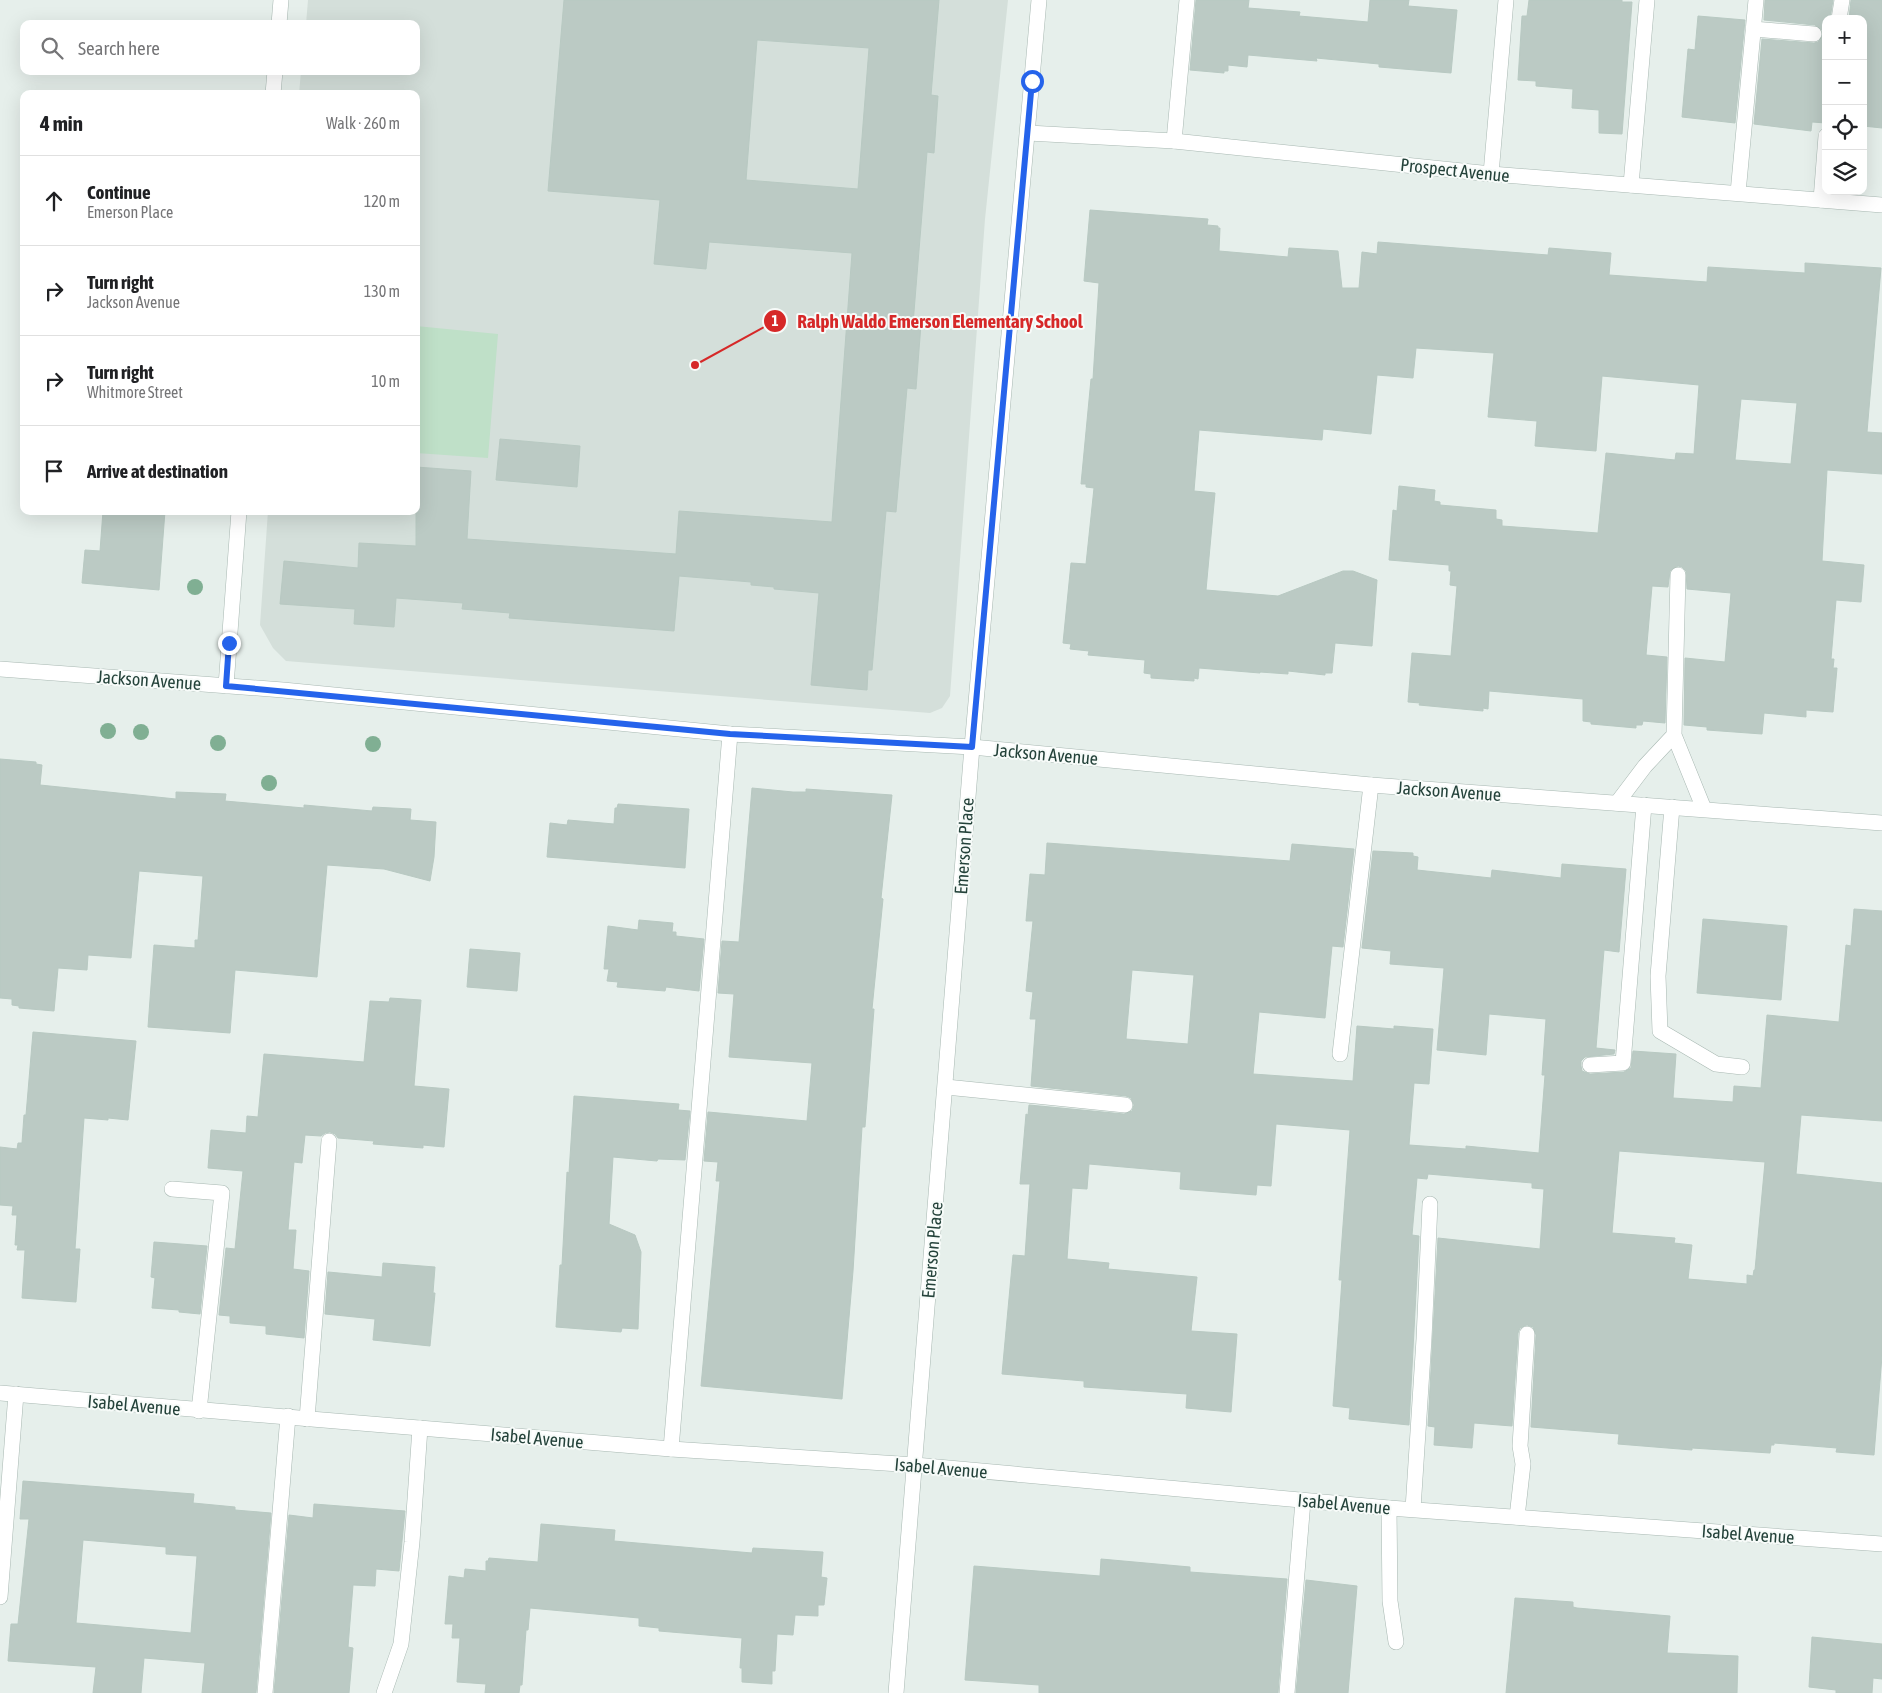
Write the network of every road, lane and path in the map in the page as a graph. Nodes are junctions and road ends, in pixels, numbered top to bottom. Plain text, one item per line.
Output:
1 (281, 0) edge
2 (1040, 0) edge
3 (1188, 0) edge
4 (1506, 0) edge
5 (1647, 0) edge
6 (1756, 0) edge
7 (1842, 0) edge
8 (1840, 15) edge
9 (279, 20) edge
10 (1753, 29) junction
11 (1814, 34) dead end
12 (275, 75) edge
13 (273, 90) edge
14 (1028, 133) junction
15 (1174, 141) junction
16 (1825, 150) edge
17 (1491, 174) junction
18 (1631, 185) junction
19 (1738, 193) junction
20 (1821, 200) junction
21 (1882, 205) edge
22 (239, 515) edge
23 (1678, 575) dead end
24 (0, 668) edge
25 (226, 686) junction
26 (730, 734) junction
27 (1674, 735) junction
28 (972, 747) junction
29 (1371, 785) junction
30 (1617, 804) junction
31 (1644, 805) junction
32 (1672, 807) junction
33 (1704, 809) junction
34 (1882, 823) edge
35 (1340, 1054) dead end
36 (1590, 1065) dead end
37 (1742, 1067) dead end
38 (946, 1087) junction
39 (1125, 1105) dead end
40 (329, 1141) dead end
41 (172, 1189) dead end
42 (1430, 1204) dead end
43 (1527, 1334) dead end
44 (0, 1393) edge
45 (16, 1394) junction
46 (199, 1411) junction
47 (288, 1416) junction
48 (308, 1419) junction
49 (420, 1428) junction
50 (672, 1449) junction
51 (914, 1465) junction
52 (1303, 1500) junction
53 (1389, 1508) junction
54 (1413, 1509) junction
55 (1518, 1517) junction
56 (1882, 1544) edge
57 (0, 1597) edge
58 (1396, 1642) dead end
59 (265, 1693) edge
60 (384, 1693) edge
61 (896, 1693) edge
62 (1287, 1693) edge

1 - 9 street
2 - 14 street, Emerson Place
3 - 15 street
4 - 17 street
5 - 18 street
6 - 10 street
7 - 8 street
10 - 11 street
10 - 19 street
12 - 13 street
14 - 15 street, Prospect Avenue
14 - 28 street, Emerson Place
15 - 17 street, Prospect Avenue
16 - 20 street
17 - 18 street, Prospect Avenue
18 - 19 street, Prospect Avenue
19 - 20 street, Prospect Avenue
20 - 21 street, Prospect Avenue
22 - 25 street
23 - 27 street
24 - 25 street, Jackson Avenue
25 - 26 street, Jackson Avenue
26 - 28 street, Jackson Avenue
26 - 50 street
27 - 30 street
27 - 33 street
28 - 29 street, Jackson Avenue
28 - 38 street, Emerson Place
29 - 30 street, Jackson Avenue
29 - 35 street
30 - 31 street, Jackson Avenue
31 - 32 street, Jackson Avenue
31 - 36 street
32 - 33 street, Jackson Avenue
32 - 37 street
33 - 34 street, Jackson Avenue
38 - 39 street
38 - 51 street, Emerson Place
40 - 48 street
41 - 46 street
42 - 54 street
43 - 55 street
44 - 45 street, Isabel Avenue
45 - 46 street, Isabel Avenue
45 - 57 street
46 - 47 street, Isabel Avenue
47 - 48 street, Isabel Avenue
47 - 59 street
48 - 49 street, Isabel Avenue
49 - 50 street, Isabel Avenue
49 - 60 street
50 - 51 street, Isabel Avenue
51 - 52 street, Isabel Avenue
51 - 61 street, Emerson Place
52 - 53 street, Isabel Avenue
52 - 62 street
53 - 54 street, Isabel Avenue
53 - 58 street
54 - 55 street, Isabel Avenue
55 - 56 street, Isabel Avenue

